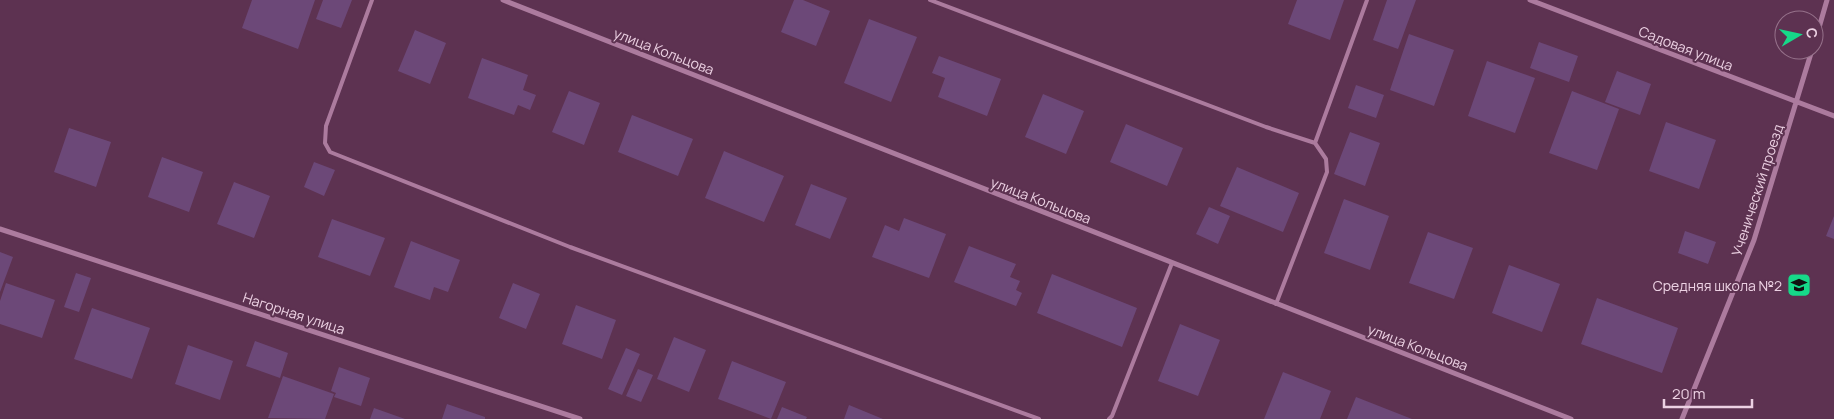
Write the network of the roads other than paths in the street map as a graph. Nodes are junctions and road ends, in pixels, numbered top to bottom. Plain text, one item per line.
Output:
1 (372, 0) edge
2 (503, 0) edge
3 (930, 0) edge
4 (1367, 0) edge
5 (1530, 0) edge
6 (1809, 60) edge
7 (1798, 102) junction
8 (1834, 116) edge
9 (1315, 142) junction
10 (0, 229) edge
11 (1172, 263) junction
12 (1276, 304) junction
13 (580, 419) edge
14 (1039, 419) edge
15 (1109, 419) edge
16 (1571, 419) edge
17 (1682, 419) edge

1 - 14 lane
2 - 11 street, улица Кольцова
3 - 9 lane
4 - 9 lane
5 - 7 street, Садовая улица
6 - 7 street, Ученический проезд
7 - 8 street, Садовая улица
7 - 17 street, Ученический проезд
9 - 12 lane
10 - 13 street, Нагорная улица
11 - 12 street, улица Кольцова
11 - 15 lane
12 - 16 street, улица Кольцова

